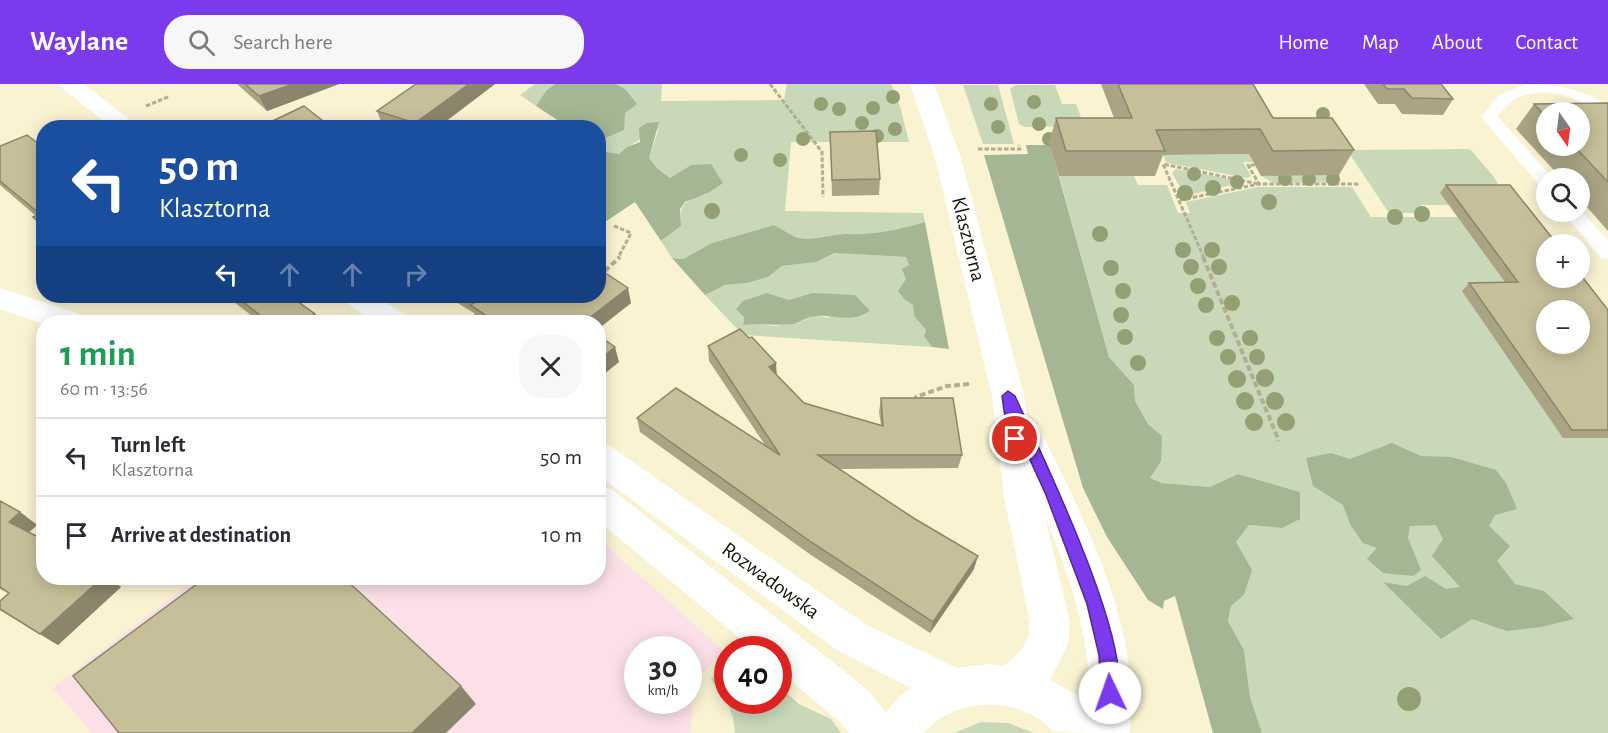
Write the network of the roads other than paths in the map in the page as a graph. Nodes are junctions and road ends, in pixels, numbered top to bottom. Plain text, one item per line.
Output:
1 (69, 84) edge
2 (922, 84) edge
3 (1608, 112) edge
4 (117, 120) edge
5 (1536, 170) edge
6 (1581, 222) edge
7 (1608, 253) edge
8 (0, 298) edge
9 (367, 303) edge
10 (49, 315) edge
11 (383, 315) edge
12 (1008, 396) junction
13 (606, 462) edge
14 (606, 506) edge
15 (1011, 686) junction
16 (953, 688) junction
17 (875, 733) edge
18 (897, 733) edge
19 (1088, 733) edge
20 (1109, 733) edge

1 - 4 street
2 - 12 street, Klasztorna
3 - 5 lane
6 - 7 lane
8 - 10 street
9 - 11 street
12 - 15 street, Klasztorna
12 - 20 street, Klasztorna
13 - 16 street, Rozwadowska
14 - 17 street, Rozwadowska
15 - 16 street
15 - 19 street
16 - 18 street

